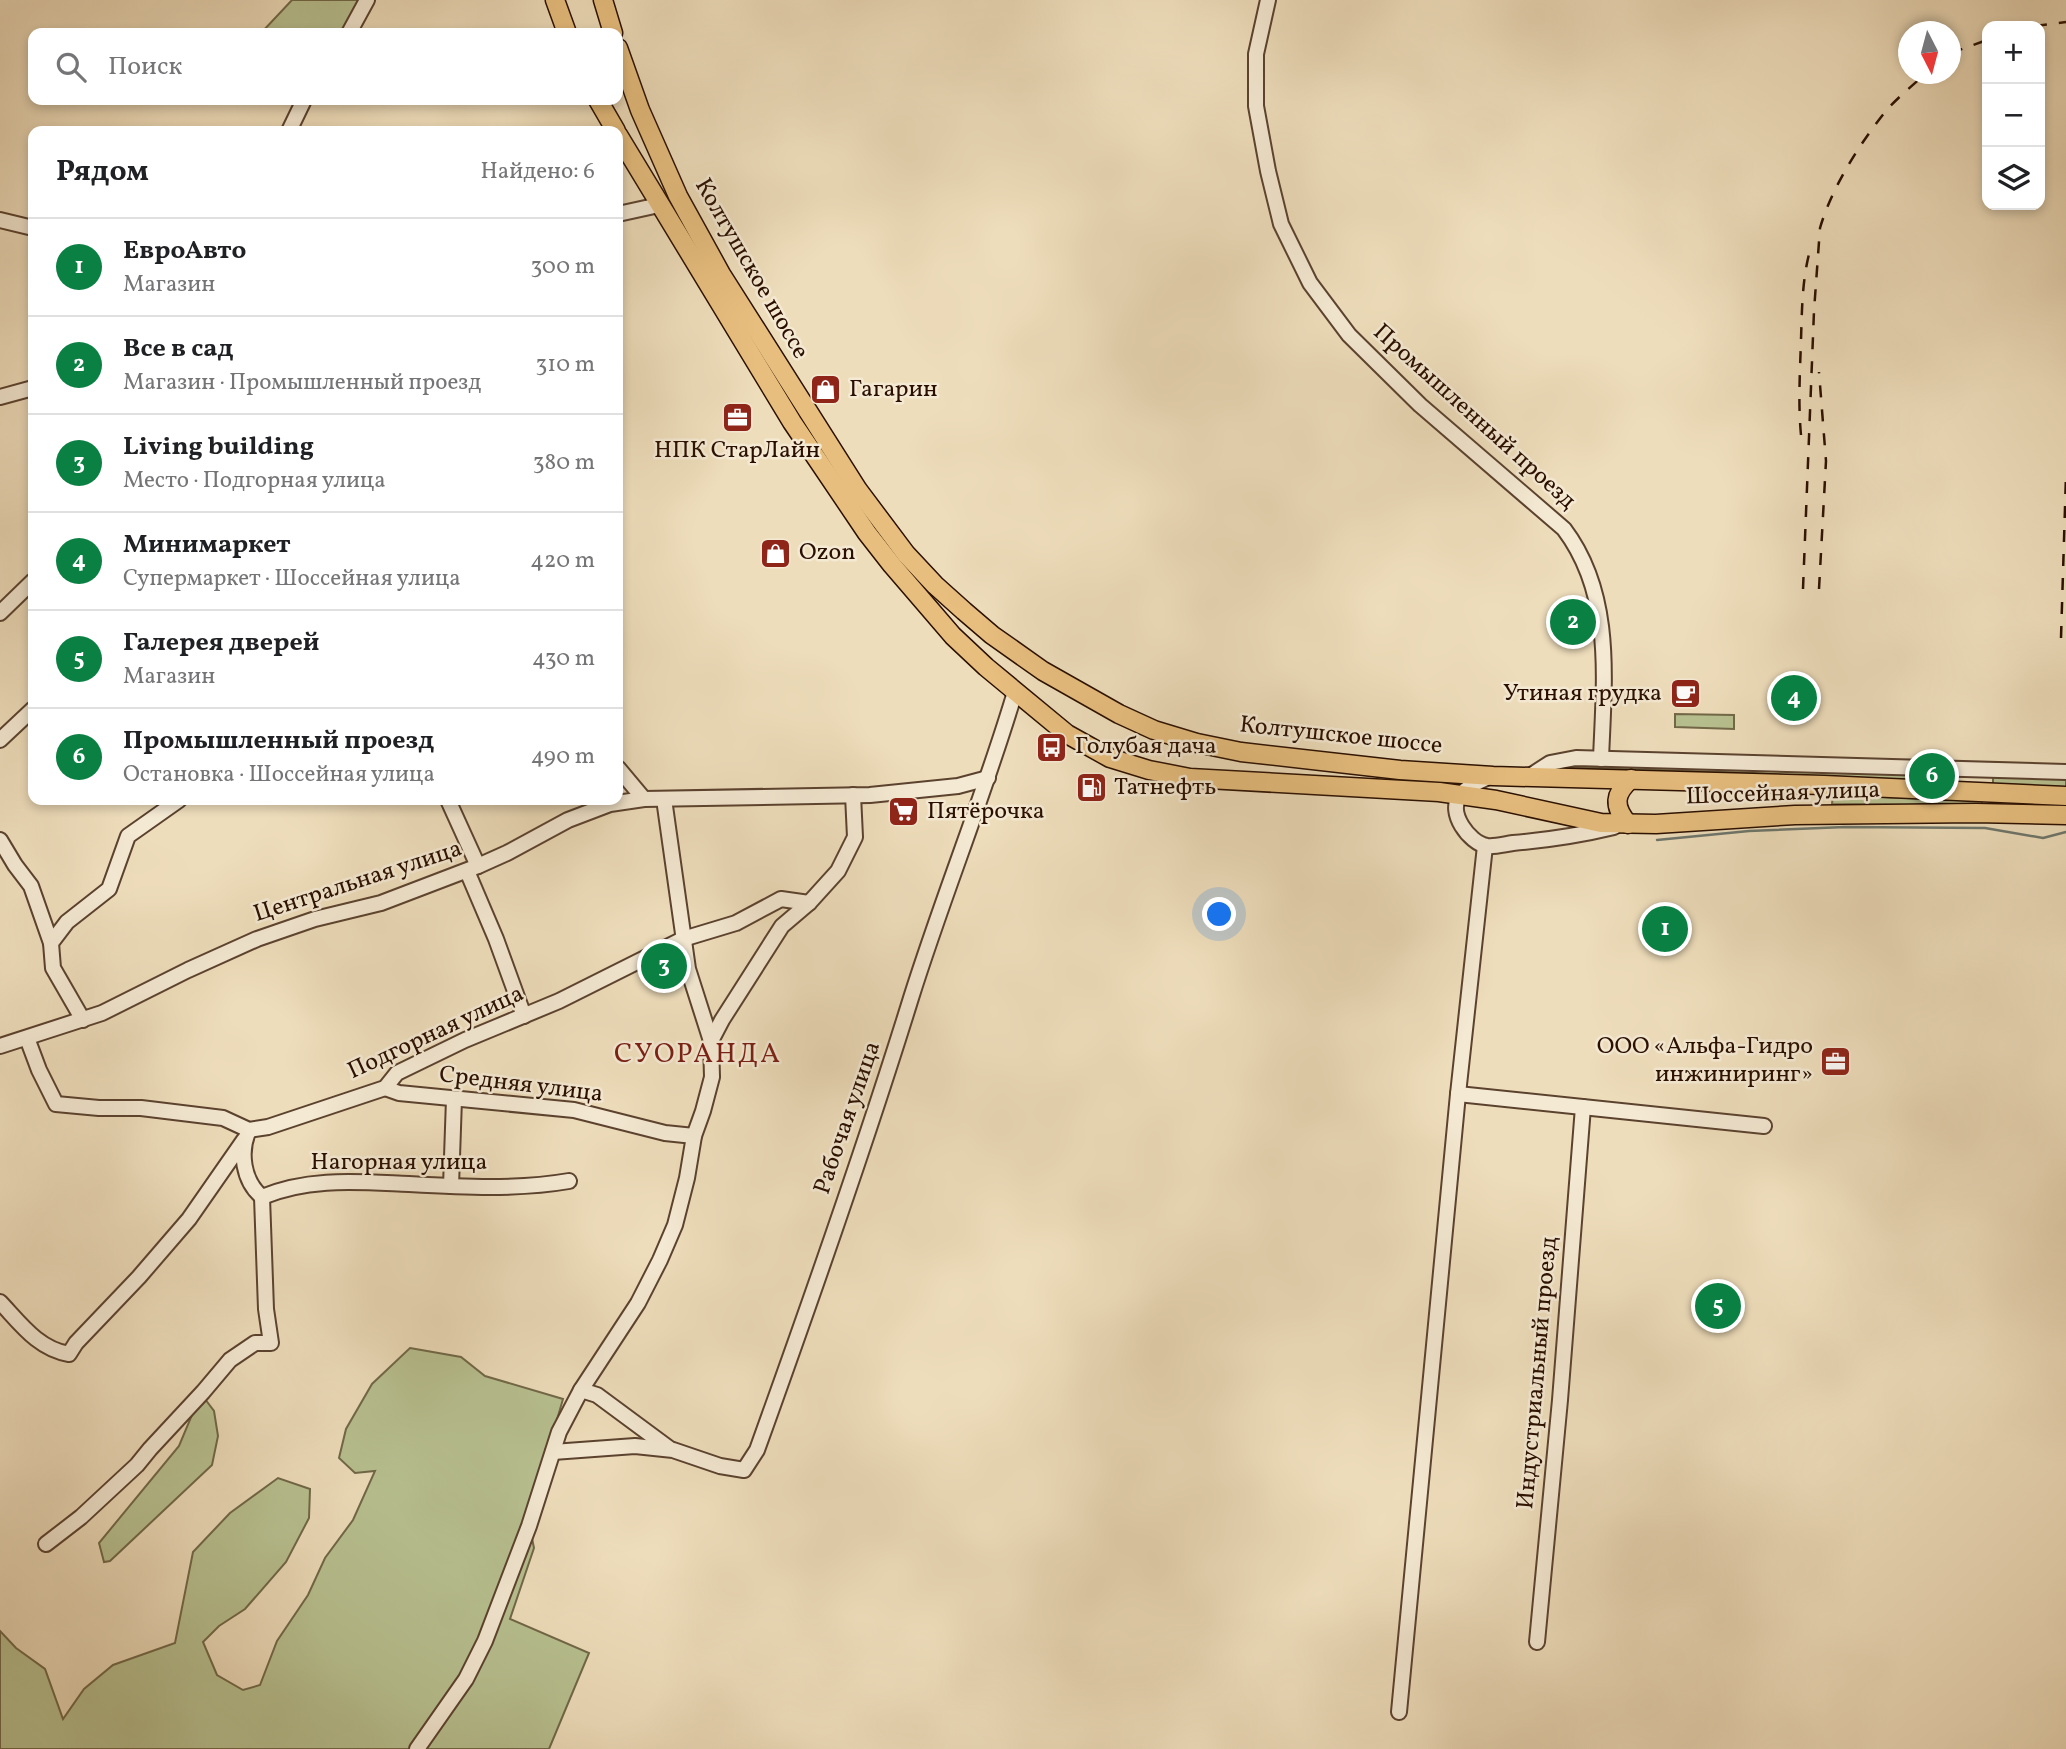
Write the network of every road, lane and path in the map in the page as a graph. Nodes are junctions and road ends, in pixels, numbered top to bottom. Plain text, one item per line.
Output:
1 (367, 0) edge
2 (555, 0) edge
3 (603, 0) edge
4 (1268, 0) edge
5 (352, 28) edge
6 (565, 28) edge
7 (611, 28) edge
8 (623, 63) edge
9 (302, 105) edge
10 (601, 105) edge
11 (291, 126) edge
12 (613, 126) edge
13 (623, 143) edge
14 (659, 205) junction
15 (623, 213) edge
16 (0, 220) edge
17 (28, 227) edge
18 (28, 389) edge
19 (0, 397) edge
20 (28, 586) edge
21 (0, 613) edge
22 (1015, 692) junction
23 (28, 714) edge
24 (0, 740) edge
25 (1601, 759) junction
26 (2066, 772) edge
27 (623, 774) edge
28 (1493, 775) junction
29 (1530, 776) junction
30 (988, 778) junction
31 (1631, 779) junction
32 (853, 795) junction
33 (1460, 795) junction
34 (2066, 796) edge
35 (644, 799) junction
36 (664, 799) junction
37 (623, 802) edge
38 (172, 805) edge
39 (450, 805) edge
40 (607, 805) edge
41 (2066, 814) edge
42 (1628, 824) junction
43 (0, 840) edge
44 (1485, 846) junction
45 (473, 868) junction
46 (809, 903) junction
47 (683, 939) junction
48 (51, 943) junction
49 (524, 1016) junction
50 (83, 1020) junction
51 (27, 1038) junction
52 (711, 1041) junction
53 (0, 1046) edge
54 (385, 1088) junction
55 (1458, 1094) junction
56 (454, 1100) junction
57 (1583, 1107) junction
58 (1764, 1126) dead end
59 (247, 1135) junction
60 (694, 1136) junction
61 (569, 1181) dead end
62 (451, 1186) junction
63 (262, 1197) junction
64 (0, 1302) edge
65 (581, 1390) junction
66 (673, 1450) junction
67 (552, 1452) junction
68 (46, 1544) dead end
69 (1537, 1642) dead end
70 (1399, 1712) dead end
71 (417, 1749) edge

1 - 5 street
2 - 6 main road
3 - 7 main road
4 - 25 street, Промышленный проезд
8 - 28 main road, Колтушское шоссе
9 - 11 street
10 - 12 main road, Колтушское шоссе
13 - 14 main road, Колтушское шоссе
14 - 15 street
14 - 22 main road, Колтушское шоссе
16 - 17 street
18 - 19 street
20 - 21 street
22 - 30 street, Рабочая улица
22 - 33 main road, Колтушское шоссе
23 - 24 street
25 - 26 street
25 - 29 street
27 - 35 street
28 - 29 main road, Колтушское шоссе
28 - 33 street
29 - 31 main road, Колтушское шоссе
30 - 32 street, Центральная улица
30 - 66 street, Рабочая улица
31 - 34 main road, Шоссейная улица
31 - 42 main road
32 - 36 street, Центральная улица
32 - 46 street
33 - 42 main road, Колтушское шоссе
33 - 44 street
35 - 36 street, Центральная улица
35 - 37 street, Центральная улица
36 - 47 street
38 - 48 street
39 - 45 street
40 - 45 street, Центральная улица
41 - 42 main road, Шоссейная улица
42 - 44 street
43 - 48 street
44 - 55 street
45 - 49 street
45 - 50 street, Центральная улица
46 - 47 street, Подгорная улица
46 - 52 street
47 - 49 street, Подгорная улица
47 - 52 street
48 - 50 street
49 - 54 street, Подгорная улица
50 - 51 street, Центральная улица
51 - 53 street, Центральная улица
51 - 59 street
52 - 60 street
54 - 56 street, Средняя улица
54 - 59 street, Подгорная улица
55 - 57 street
55 - 70 street
56 - 60 street, Средняя улица
56 - 62 street
57 - 58 street
57 - 69 street, Индустриальный проезд
59 - 63 street
59 - 64 street
60 - 65 street
61 - 62 street, Нагорная улица
62 - 63 street, Нагорная улица
63 - 68 street
65 - 66 street
65 - 67 street
66 - 67 street
67 - 71 street

